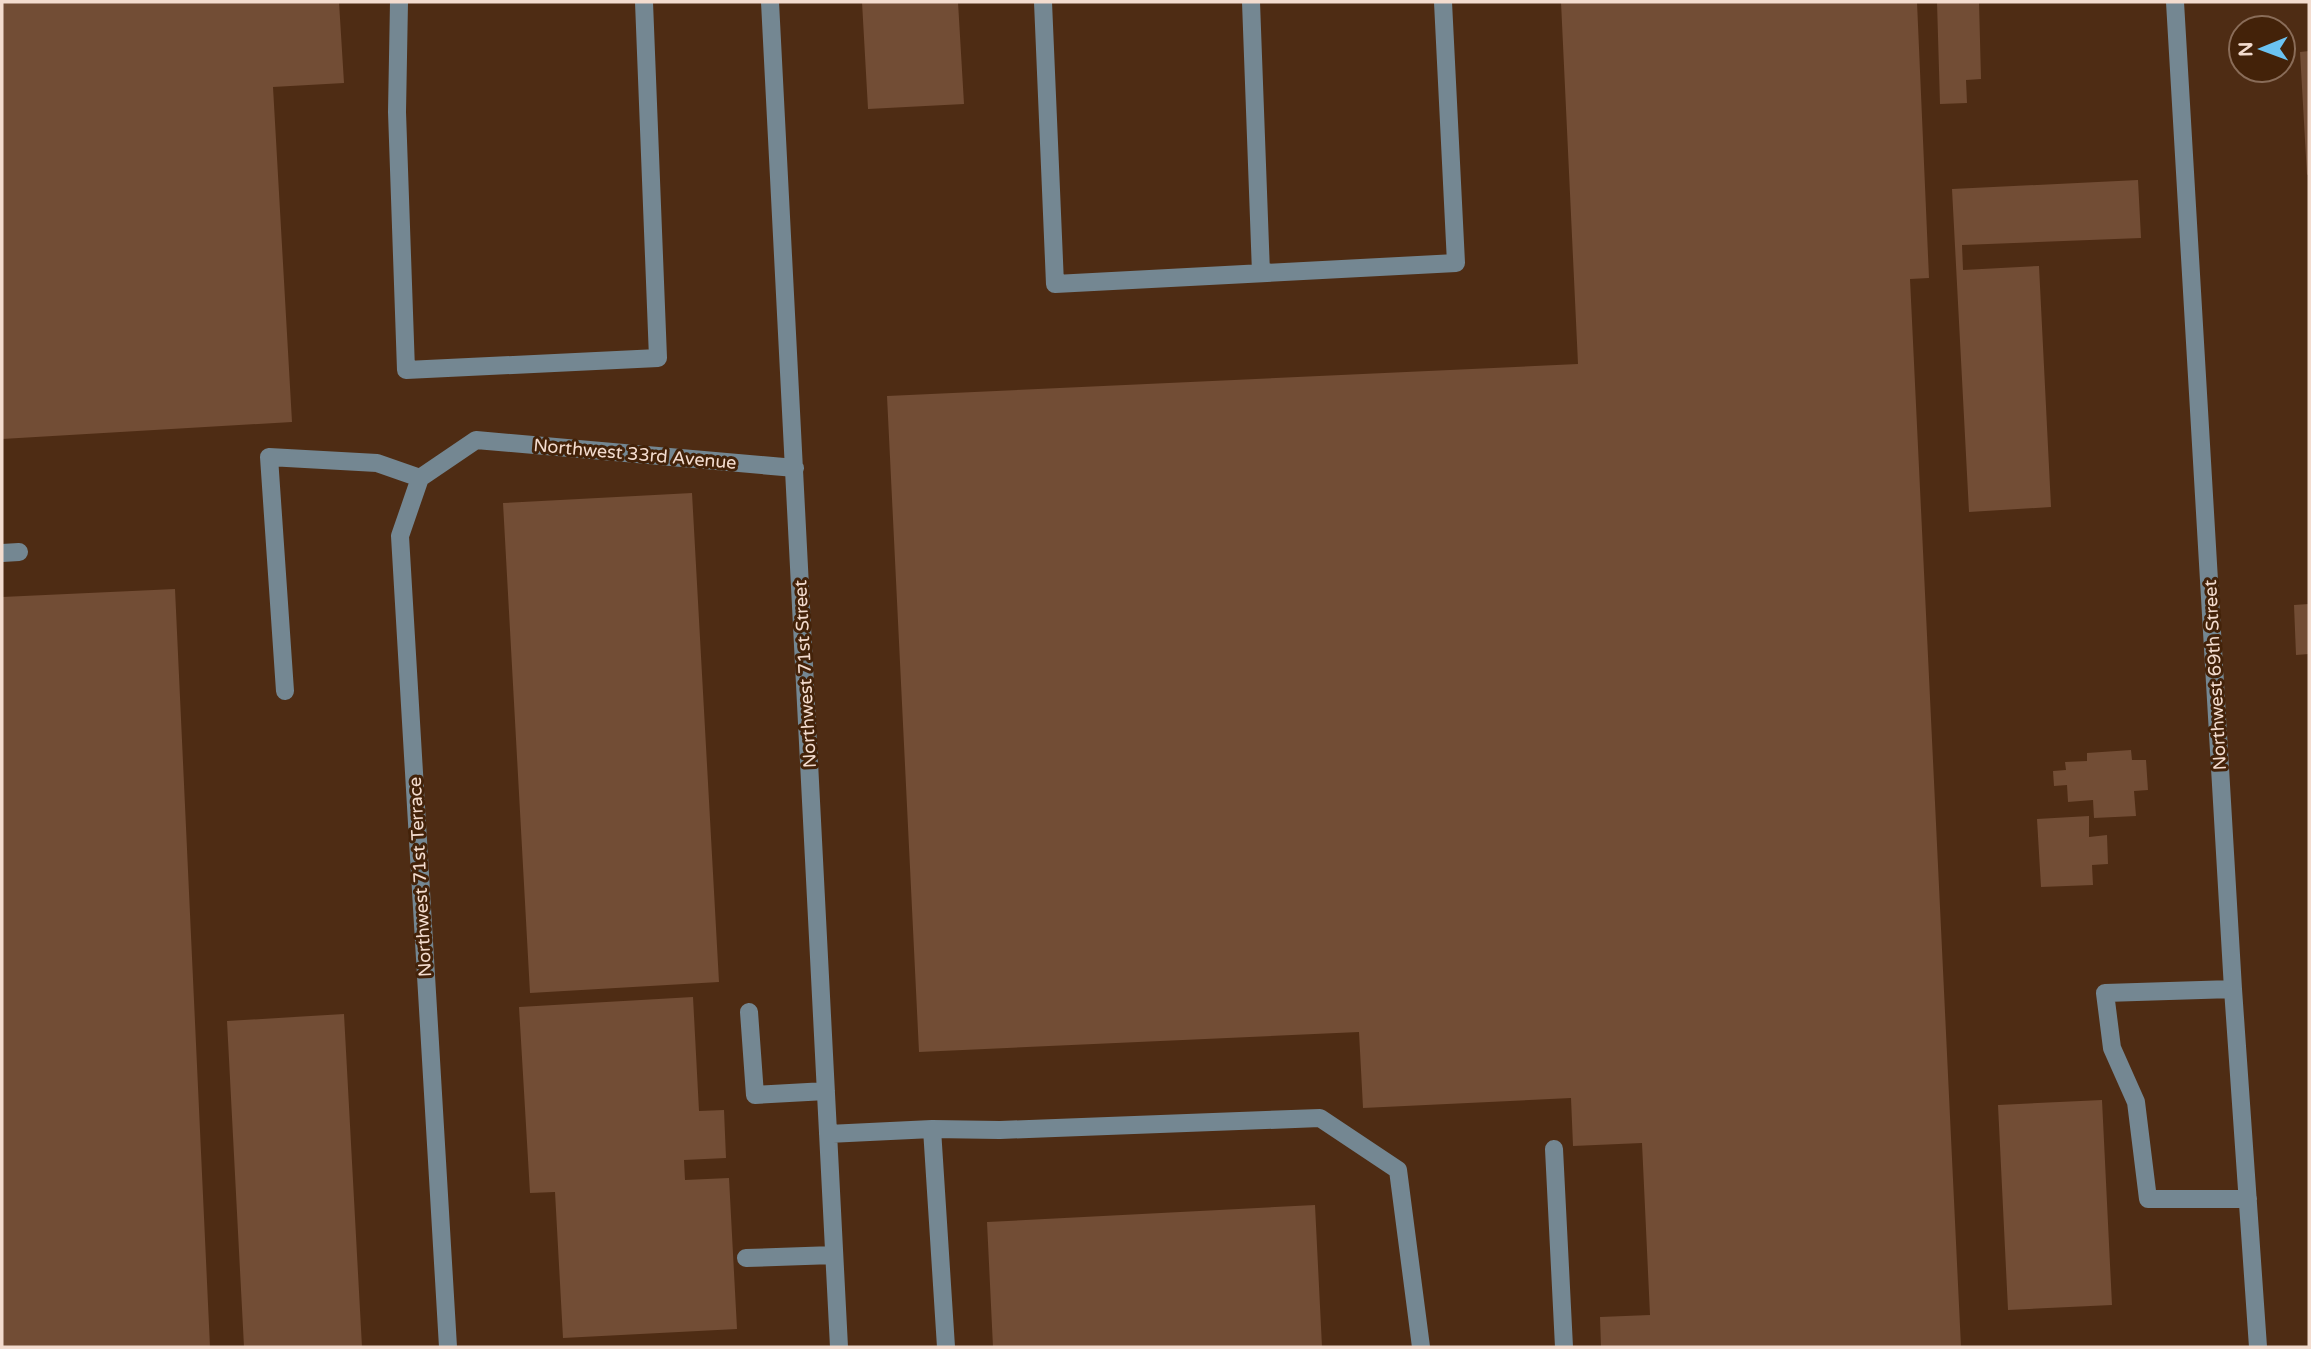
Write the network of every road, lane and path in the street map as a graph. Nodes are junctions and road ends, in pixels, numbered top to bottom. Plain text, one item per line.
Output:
1 (400, 2) edge
2 (644, 2) edge
3 (770, 2) edge
4 (1043, 2) edge
5 (1251, 2) edge
6 (1443, 2) edge
7 (2175, 2) edge
8 (1261, 273) junction
9 (795, 468) junction
10 (420, 478) junction
11 (285, 691) dead end
12 (2234, 989) junction
13 (748, 1012) dead end
14 (826, 1091) junction
15 (932, 1129) junction
16 (828, 1134) junction
17 (1554, 1149) dead end
18 (2248, 1199) junction
19 (834, 1255) junction
20 (746, 1258) dead end
21 (448, 1347) edge
22 (839, 1347) edge
23 (946, 1347) edge
24 (1421, 1347) edge
25 (1564, 1347) edge
26 (2258, 1347) edge

1 - 2 street
3 - 9 street, Northwest 71st Street
4 - 8 street
5 - 8 street
6 - 8 street
7 - 12 street, Northwest 69th Street
9 - 10 street, Northwest 33rd Avenue
9 - 14 street, Northwest 71st Street
10 - 11 street
10 - 21 street, Northwest 71st Terrace
12 - 18 street, Northwest 69th Street
12 - 18 street
13 - 14 street
14 - 16 street, Northwest 71st Street
15 - 16 street
15 - 23 street
15 - 24 street
16 - 19 street, Northwest 71st Street
17 - 25 street
18 - 26 street, Northwest 69th Street
19 - 20 street
19 - 22 street, Northwest 71st Street

